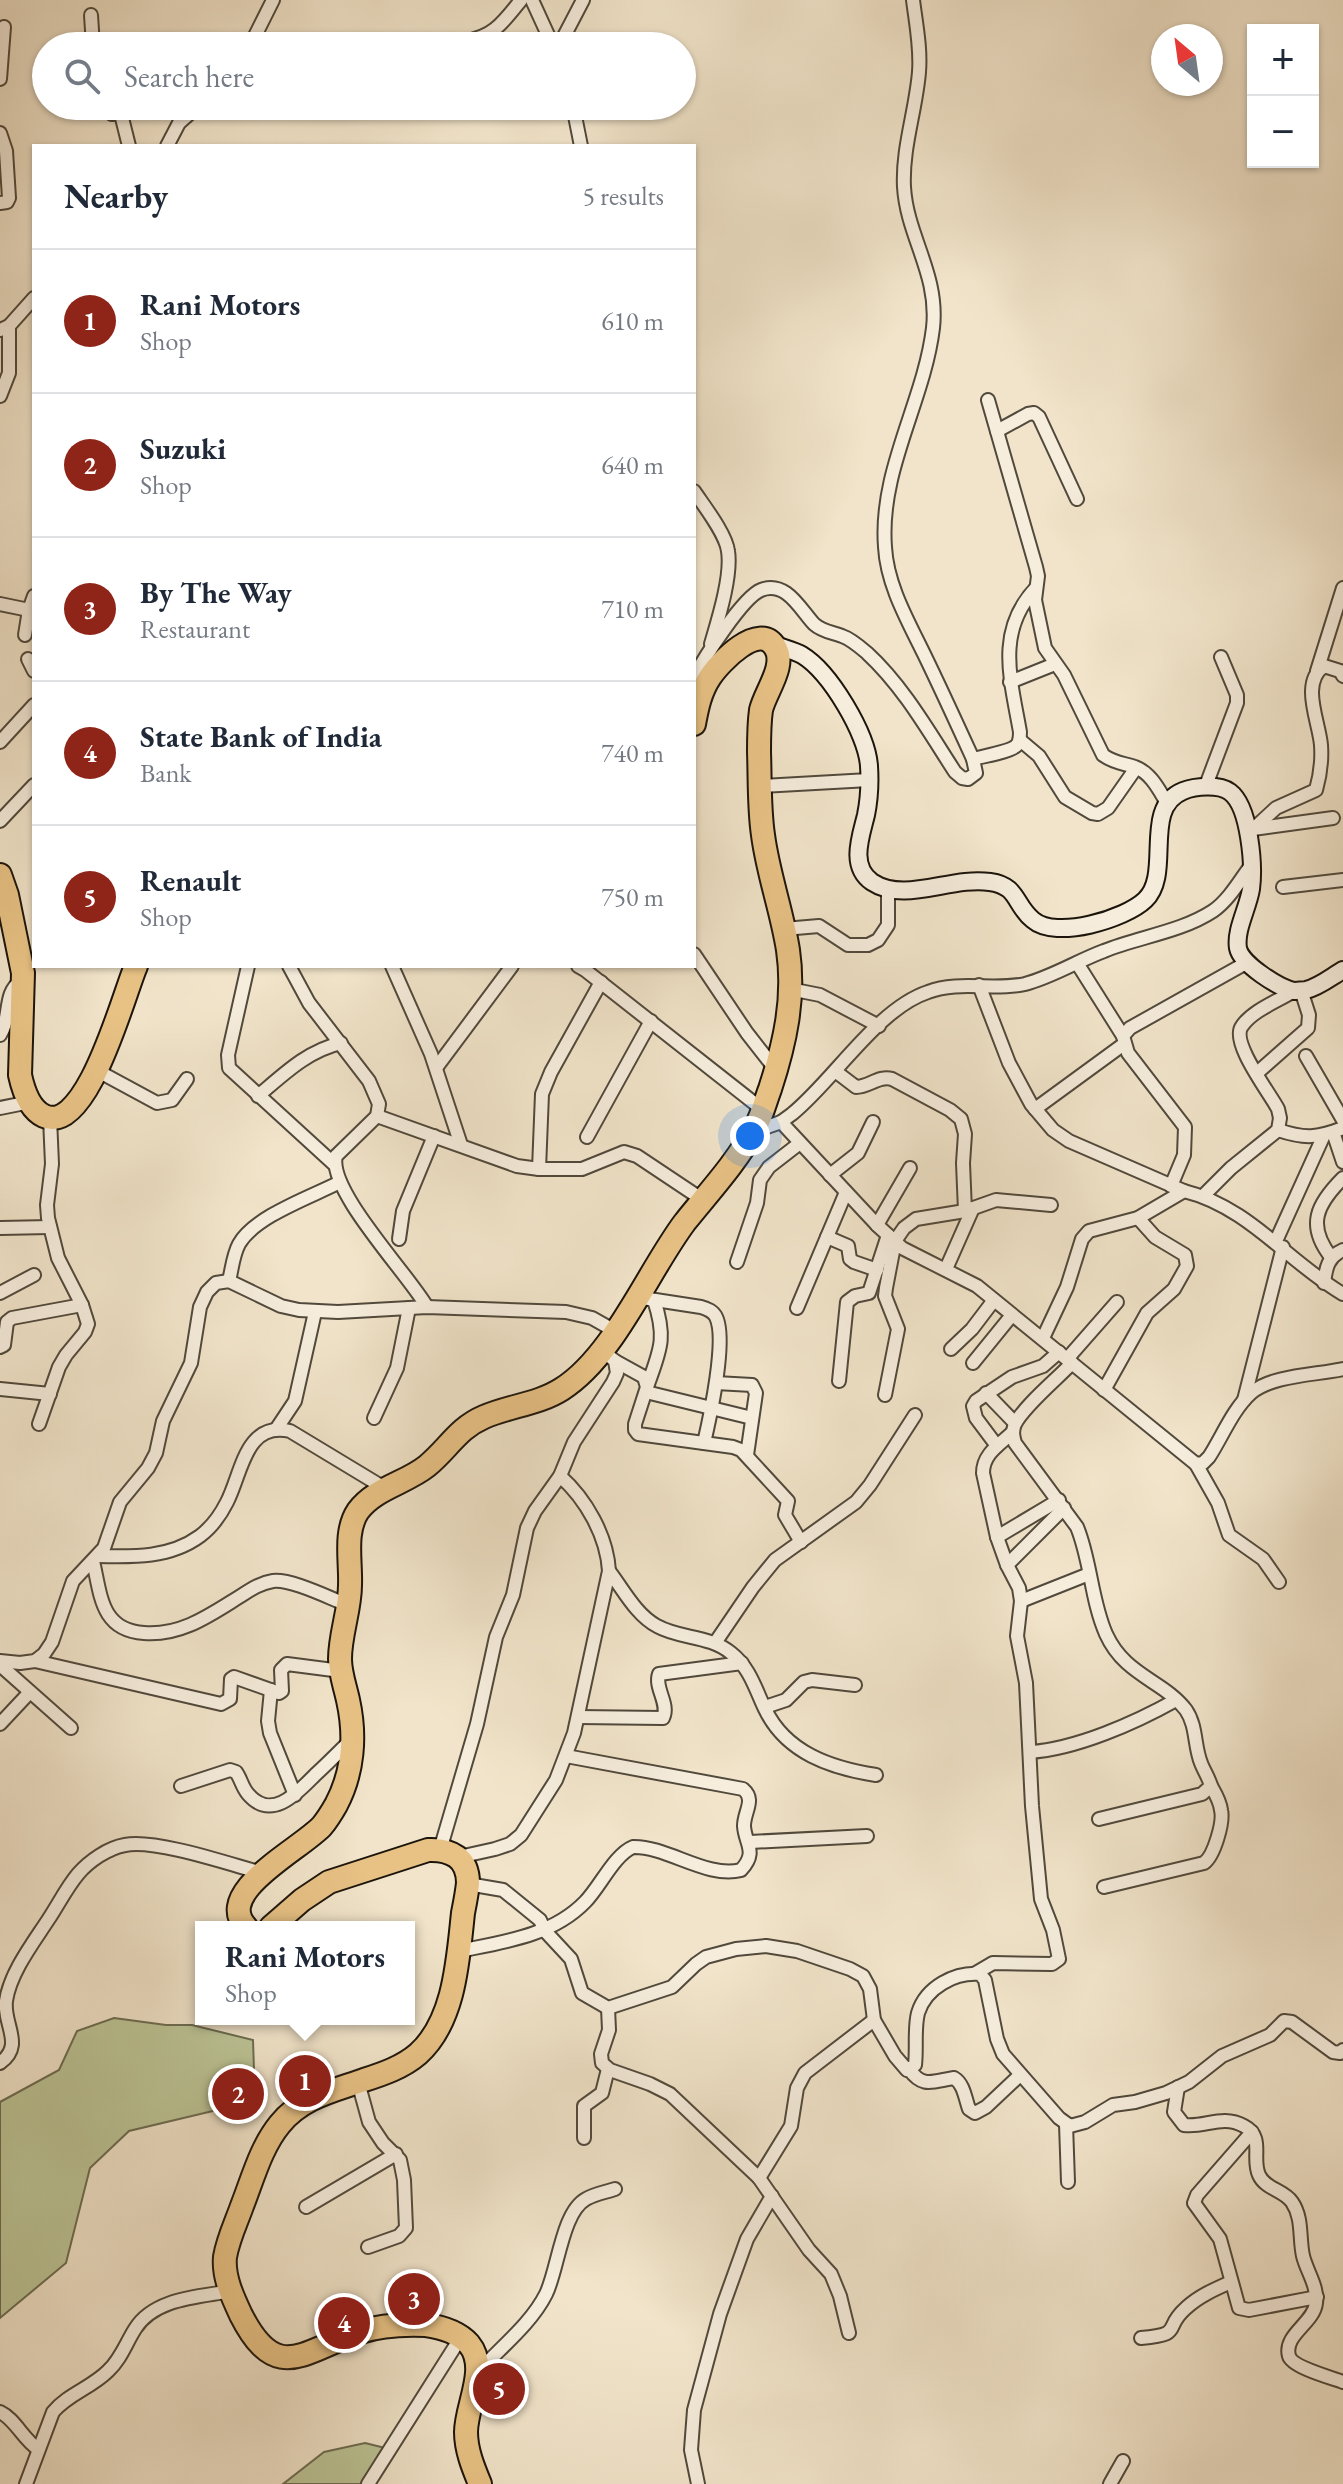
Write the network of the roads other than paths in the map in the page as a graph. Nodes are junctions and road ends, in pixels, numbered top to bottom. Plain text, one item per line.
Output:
1 (273, 0) edge
2 (521, 0) edge
3 (532, 0) edge
4 (583, 0) edge
5 (913, 0) edge
6 (91, 15) dead end
7 (4, 27) dead end
8 (92, 32) edge
9 (257, 32) edge
10 (491, 32) edge
11 (547, 32) edge
12 (566, 32) edge
13 (0, 79) edge
14 (122, 120) edge
15 (181, 120) edge
16 (576, 120) edge
17 (0, 133) edge
18 (128, 144) edge
19 (168, 144) edge
20 (581, 144) edge
21 (0, 203) edge
22 (32, 300) edge
23 (5, 328) edge
24 (0, 396) edge
25 (988, 400) dead end
26 (997, 431) junction
27 (1077, 499) dead end
28 (698, 506) edge
29 (1036, 588) junction
30 (1343, 588) edge
31 (32, 602) edge
32 (0, 604) edge
33 (29, 610) junction
34 (25, 635) dead end
35 (773, 644) junction
36 (709, 651) junction
37 (1221, 657) dead end
38 (1055, 664) junction
39 (1317, 671) junction
40 (1343, 676) edge
41 (696, 680) edge
42 (1010, 682) junction
43 (32, 707) edge
44 (1020, 740) junction
45 (0, 742) edge
46 (973, 759) junction
47 (1136, 768) junction
48 (869, 780) junction
49 (760, 786) junction
50 (32, 787) edge
51 (1205, 788) junction
52 (1167, 803) junction
53 (1333, 818) dead end
54 (0, 821) edge
55 (1251, 832) junction
56 (1252, 864) junction
57 (0, 875) edge
58 (1343, 880) edge
59 (1283, 887) dead end
60 (888, 890) junction
61 (784, 929) junction
62 (696, 957) edge
63 (1077, 963) junction
64 (1246, 963) junction
65 (135, 968) edge
66 (247, 968) edge
67 (290, 968) edge
68 (393, 968) edge
69 (511, 968) edge
70 (581, 968) edge
71 (1342, 972) edge
72 (24, 980) junction
73 (601, 982) junction
74 (979, 985) junction
75 (790, 989) junction
76 (1298, 991) junction
77 (651, 1021) junction
78 (879, 1026) junction
79 (0, 1035) edge
80 (1123, 1040) junction
81 (341, 1043) junction
82 (1306, 1056) dead end
83 (436, 1068) junction
84 (96, 1070) junction
85 (776, 1070) junction
86 (835, 1071) junction
87 (1257, 1073) junction
88 (187, 1079) dead end
89 (258, 1096) junction
90 (30, 1102) junction
91 (0, 1108) edge
92 (1035, 1109) junction
93 (377, 1116) junction
94 (772, 1116) junction
95 (50, 1118) junction
96 (1343, 1120) edge
97 (873, 1122) dead end
98 (1278, 1130) junction
99 (1333, 1132) edge
100 (434, 1136) junction
101 (587, 1137) dead end
102 (800, 1143) junction
103 (461, 1145) junction
104 (1343, 1162) edge
105 (334, 1164) junction
106 (910, 1168) dead end
107 (539, 1169) junction
108 (830, 1175) junction
109 (1343, 1178) edge
110 (340, 1182) junction
111 (1178, 1188) junction
112 (846, 1192) junction
113 (1203, 1196) junction
114 (703, 1200) junction
115 (1051, 1205) dead end
116 (969, 1209) junction
117 (1138, 1218) junction
118 (877, 1225) junction
119 (50, 1227) junction
120 (0, 1228) edge
121 (827, 1237) junction
122 (891, 1238) junction
123 (399, 1239) dead end
124 (1279, 1244) junction
125 (1337, 1254) edge
126 (737, 1262) dead end
127 (946, 1269) junction
128 (877, 1270) junction
129 (34, 1275) dead end
130 (229, 1281) junction
131 (1324, 1283) junction
132 (0, 1293) edge
133 (1343, 1294) edge
134 (645, 1299) junction
135 (994, 1300) junction
136 (1117, 1302) dead end
137 (82, 1305) junction
138 (427, 1307) junction
139 (409, 1308) junction
140 (797, 1308) dead end
141 (315, 1312) junction
142 (1012, 1315) junction
143 (615, 1331) junction
144 (1043, 1338) junction
145 (0, 1347) edge
146 (951, 1349) dead end
147 (608, 1356) junction
148 (1066, 1358) junction
149 (973, 1363) dead end
150 (1343, 1369) edge
151 (839, 1381) dead end
152 (716, 1383) junction
153 (0, 1389) edge
154 (646, 1390) junction
155 (1104, 1390) junction
156 (986, 1393) junction
157 (50, 1394) junction
158 (885, 1395) dead end
159 (1244, 1400) junction
160 (712, 1409) junction
161 (915, 1415) dead end
162 (374, 1418) dead end
163 (752, 1418) junction
164 (39, 1424) dead end
165 (277, 1428) junction
166 (1014, 1428) junction
167 (704, 1443) junction
168 (997, 1446) junction
169 (747, 1455) junction
170 (1196, 1464) junction
171 (560, 1476) junction
172 (386, 1489) junction
173 (1061, 1504) junction
174 (997, 1537) junction
175 (801, 1542) junction
176 (96, 1559) junction
177 (1007, 1565) junction
178 (609, 1571) junction
179 (1089, 1574) junction
180 (1279, 1582) dead end
181 (1021, 1601) junction
182 (348, 1605) junction
183 (715, 1643) junction
184 (35, 1661) junction
185 (0, 1663) edge
186 (742, 1663) junction
187 (341, 1671) junction
188 (855, 1685) dead end
189 (271, 1690) junction
190 (30, 1692) junction
191 (1176, 1700) junction
192 (765, 1707) junction
193 (578, 1717) junction
194 (0, 1724) edge
195 (71, 1728) dead end
196 (353, 1738) junction
197 (1030, 1752) junction
198 (566, 1756) junction
199 (876, 1775) dead end
200 (181, 1786) dead end
201 (1211, 1786) junction
202 (295, 1795) junction
203 (1099, 1819) dead end
204 (867, 1836) dead end
205 (750, 1842) junction
206 (449, 1853) junction
207 (262, 1873) junction
208 (468, 1884) junction
209 (1104, 1887) dead end
210 (241, 1921) edge
211 (280, 1921) edge
212 (545, 1931) junction
213 (459, 1951) junction
214 (976, 1973) junction
215 (608, 2008) junction
216 (874, 2020) junction
217 (1343, 2050) edge
218 (0, 2063) edge
219 (608, 2069) junction
220 (909, 2069) junction
221 (1020, 2075) junction
222 (358, 2082) junction
223 (1178, 2087) junction
224 (1066, 2124) junction
225 (1252, 2132) junction
226 (584, 2138) dead end
227 (396, 2154) junction
228 (759, 2178) junction
229 (1068, 2182) dead end
230 (615, 2189) dead end
231 (772, 2196) junction
232 (306, 2207) dead end
233 (368, 2247) dead end
234 (1231, 2282) junction
235 (231, 2291) junction
236 (1317, 2297) junction
237 (849, 2333) dead end
238 (461, 2337) junction
239 (1141, 2338) dead end
240 (477, 2373) junction
241 (1343, 2382) edge
242 (0, 2412) edge
243 (38, 2449) junction
244 (1123, 2461) dead end
245 (26, 2484) edge
246 (368, 2484) edge
247 (480, 2484) edge
248 (698, 2484) edge
249 (1110, 2484) edge

1 - 9 street
2 - 10 street
3 - 11 street
4 - 12 street
5 - 46 street
6 - 8 street
7 - 13 street
14 - 18 street
15 - 19 street
16 - 20 street
17 - 21 street
22 - 23 street
23 - 24 street
25 - 26 street
26 - 27 street
26 - 29 street
28 - 36 street
29 - 38 street
29 - 42 street
30 - 39 street
31 - 33 street
32 - 33 street
33 - 34 street
35 - 41 highway
35 - 48 street
35 - 49 highway
36 - 41 street
36 - 46 street
37 - 51 street
38 - 42 street
38 - 47 street
39 - 40 street
39 - 55 street
42 - 44 street
43 - 45 street
44 - 46 street
44 - 47 street
47 - 52 street
48 - 49 street
48 - 60 street
49 - 61 highway
50 - 54 street
51 - 52 street
51 - 55 street
52 - 60 street
53 - 55 street
55 - 56 street
56 - 63 street
56 - 64 street
57 - 72 highway
58 - 59 street
60 - 61 street
61 - 75 highway
62 - 85 street
63 - 74 street
63 - 80 street
64 - 76 street
64 - 80 street
65 - 84 highway
66 - 89 street
67 - 81 street
68 - 83 street
69 - 83 street
70 - 73 street
71 - 76 street
72 - 79 street
72 - 90 highway
73 - 77 street
73 - 107 street
74 - 78 street
74 - 92 street
75 - 78 street
75 - 85 highway
76 - 87 street
76 - 87 street
77 - 94 street
77 - 101 street
78 - 86 street
80 - 92 street
80 - 111 street
81 - 89 street
81 - 93 street
82 - 96 street
83 - 103 street
84 - 88 street
84 - 95 highway
85 - 94 highway
86 - 94 street
86 - 116 street
87 - 98 street
89 - 105 street
90 - 91 street
90 - 95 highway
92 - 111 street
93 - 100 street
93 - 105 street
94 - 102 street
94 - 114 highway
95 - 119 street
97 - 108 street
98 - 99 street
98 - 113 street
99 - 104 street
99 - 124 street
100 - 103 street
100 - 123 street
102 - 108 street
102 - 126 street
103 - 107 street
105 - 110 street
106 - 118 street
107 - 114 street
108 - 112 street
109 - 125 street
110 - 130 street
110 - 138 street
111 - 113 street
111 - 117 street
112 - 118 street
112 - 121 street
113 - 124 street
114 - 134 highway
115 - 116 street
116 - 122 street
116 - 127 street
117 - 144 street
117 - 155 street
118 - 122 street
119 - 120 street
119 - 137 street
121 - 128 street
121 - 140 street
122 - 127 street
122 - 128 street
122 - 158 street
124 - 131 street
124 - 159 street
125 - 131 street
127 - 135 street
128 - 151 street
129 - 132 street
130 - 141 street
130 - 176 street
131 - 133 street
134 - 143 highway
134 - 152 street
134 - 154 street
135 - 142 street
135 - 146 street
136 - 148 street
137 - 145 street
137 - 157 street
138 - 139 street
138 - 143 street
139 - 141 street
139 - 162 street
141 - 165 street
142 - 144 street
142 - 149 street
143 - 147 highway
144 - 148 street
147 - 154 street
147 - 171 street
147 - 172 highway
148 - 155 street
148 - 156 street
148 - 166 street
150 - 159 street
152 - 160 street
152 - 163 street
153 - 157 street
154 - 160 street
154 - 167 street
155 - 170 street
156 - 166 street
156 - 168 street
157 - 164 street
159 - 170 street
160 - 163 street
160 - 167 street
161 - 175 street
163 - 169 street
165 - 172 street
165 - 176 street
166 - 168 street
166 - 173 street
167 - 169 street
168 - 174 street
169 - 175 street
170 - 180 street
171 - 178 street
171 - 206 street
172 - 182 highway
173 - 174 street
173 - 177 street
173 - 179 street
174 - 177 street
175 - 183 street
176 - 182 street
176 - 184 street
177 - 181 street
178 - 183 street
178 - 193 street
179 - 181 street
179 - 191 street
181 - 197 street
182 - 187 highway
183 - 186 street
184 - 185 street
184 - 189 street
185 - 190 street
186 - 192 street
186 - 193 street
187 - 189 street
187 - 196 highway
188 - 192 street
189 - 202 street
190 - 194 street
190 - 195 street
191 - 197 street
191 - 201 street
192 - 199 street
193 - 198 street
196 - 202 street
196 - 207 highway
197 - 214 street
198 - 205 street
198 - 206 street
200 - 202 street
201 - 203 street
201 - 209 street
204 - 205 street
205 - 212 street
206 - 208 highway
206 - 211 highway
207 - 210 highway
207 - 218 street
208 - 212 street
208 - 213 highway
212 - 213 street
212 - 215 street
213 - 222 highway
214 - 220 street
214 - 221 street
215 - 216 street
215 - 219 street
216 - 220 street
216 - 228 street
217 - 223 street
219 - 226 street
219 - 228 street
220 - 221 street
221 - 224 street
222 - 227 street
222 - 235 highway
223 - 224 street
223 - 225 street
224 - 229 street
225 - 234 street
225 - 236 street
227 - 232 street
227 - 233 street
228 - 231 street
230 - 240 street
231 - 237 street
231 - 248 street
234 - 236 street
234 - 239 street
235 - 238 highway
235 - 243 street
236 - 241 street
238 - 240 highway
238 - 246 street
240 - 247 highway
242 - 243 street
243 - 245 street
244 - 249 street

